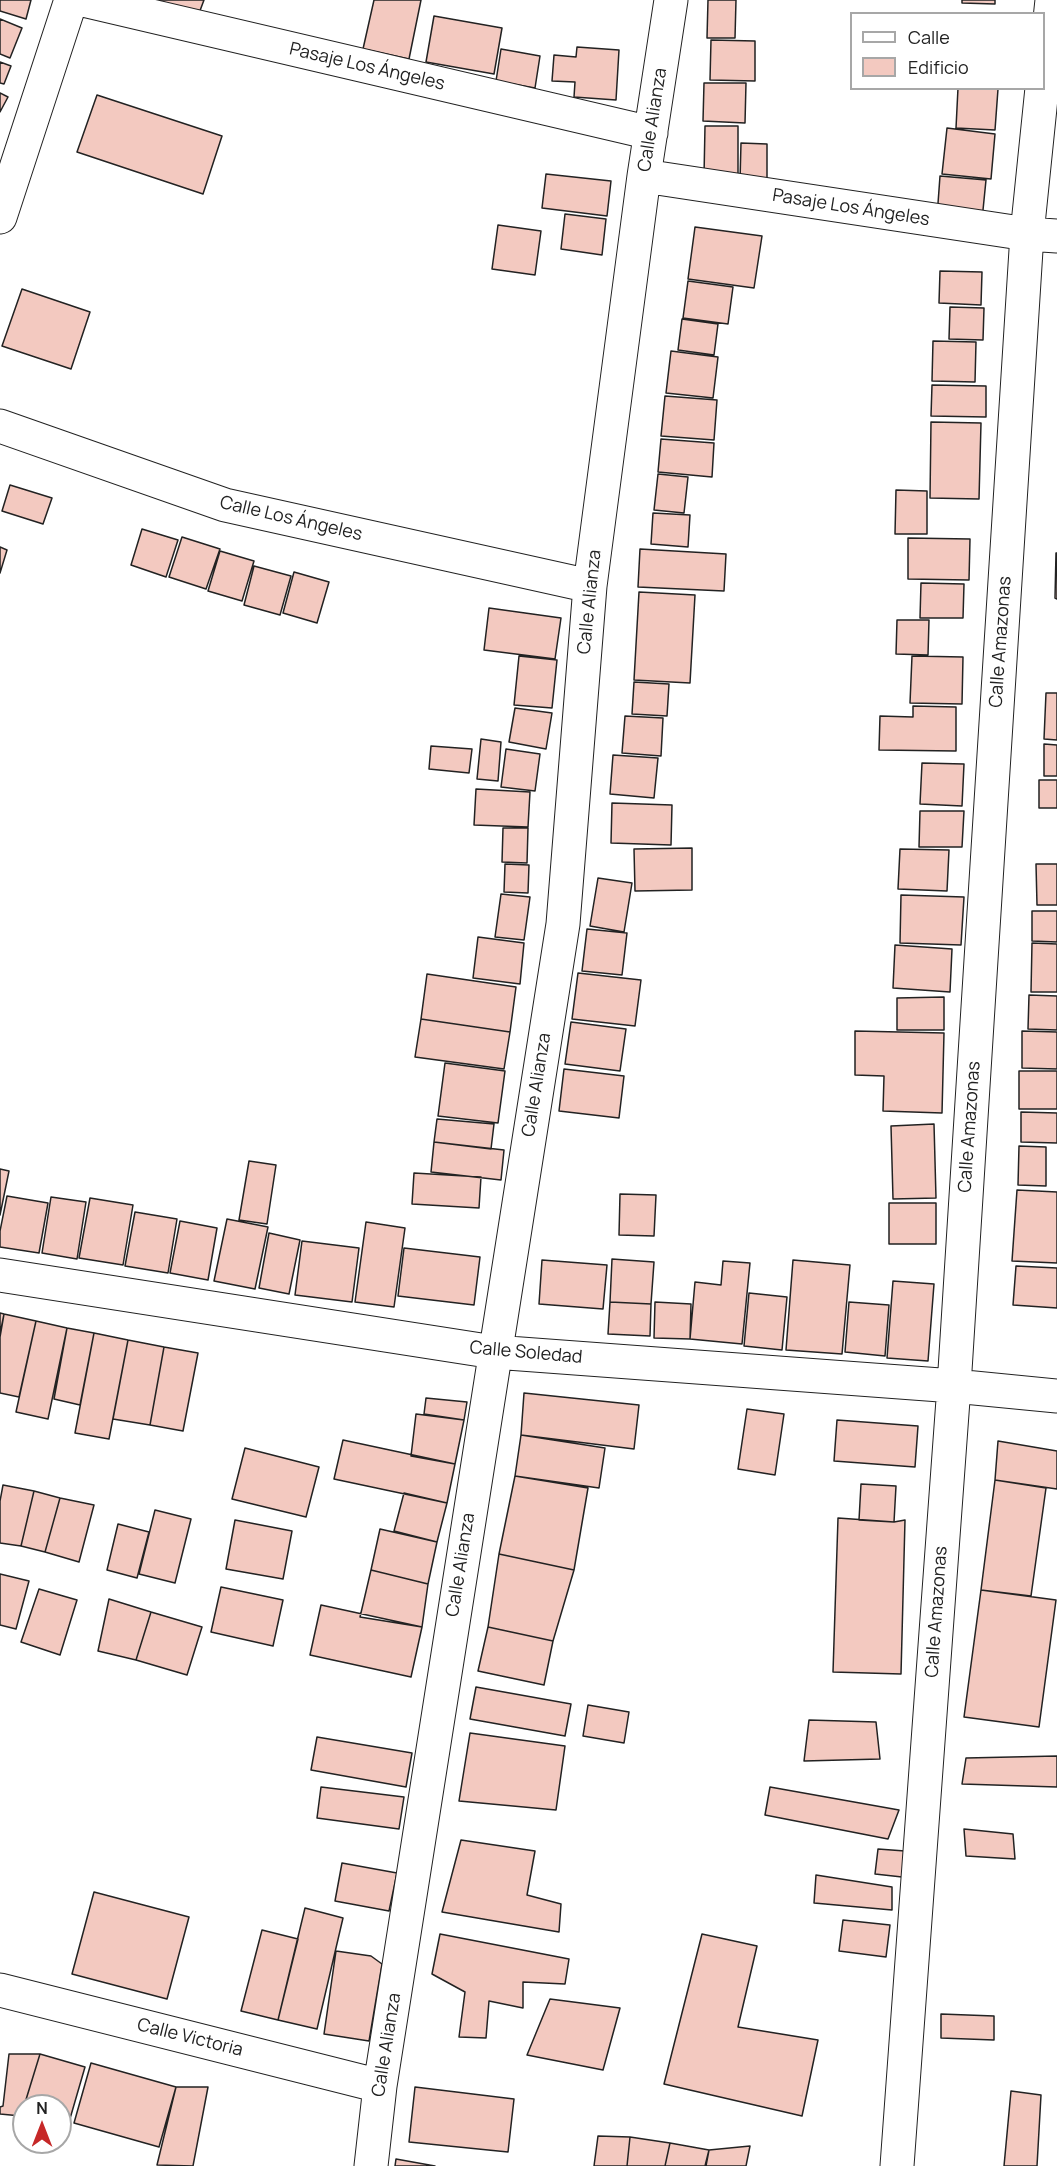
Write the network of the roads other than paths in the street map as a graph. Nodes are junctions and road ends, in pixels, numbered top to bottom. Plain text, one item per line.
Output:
1 (72, 0) edge
2 (83, 0) edge
3 (671, 0) edge
4 (1052, 0) edge
5 (1045, 66) edge
6 (1042, 90) edge
7 (651, 133) junction
8 (644, 176) junction
9 (0, 217) edge
10 (1042, 235) edge
11 (0, 426) edge
12 (590, 586) junction
13 (0, 1275) edge
14 (494, 1352) junction
15 (954, 1386) junction
16 (1057, 1396) edge
17 (0, 1990) edge
18 (380, 2086) junction
19 (371, 2166) edge
20 (897, 2166) edge

1 - 9 street
2 - 7 street, Pasaje Los Ángeles
3 - 7 street, Calle Alianza
4 - 5 street
6 - 10 street, Calle Amazonas
7 - 8 street, Calle Alianza
8 - 10 street, Pasaje Los Ángeles
8 - 12 street, Calle Alianza
10 - 15 street, Calle Amazonas
11 - 12 street, Calle Los Ángeles
12 - 14 street, Calle Alianza
13 - 14 street, Calle Soledad
14 - 15 street, Calle Soledad
14 - 18 street, Calle Alianza
15 - 16 street, Calle Soledad
15 - 20 street, Calle Amazonas
17 - 18 street, Calle Victoria
18 - 19 street, Calle Alianza

